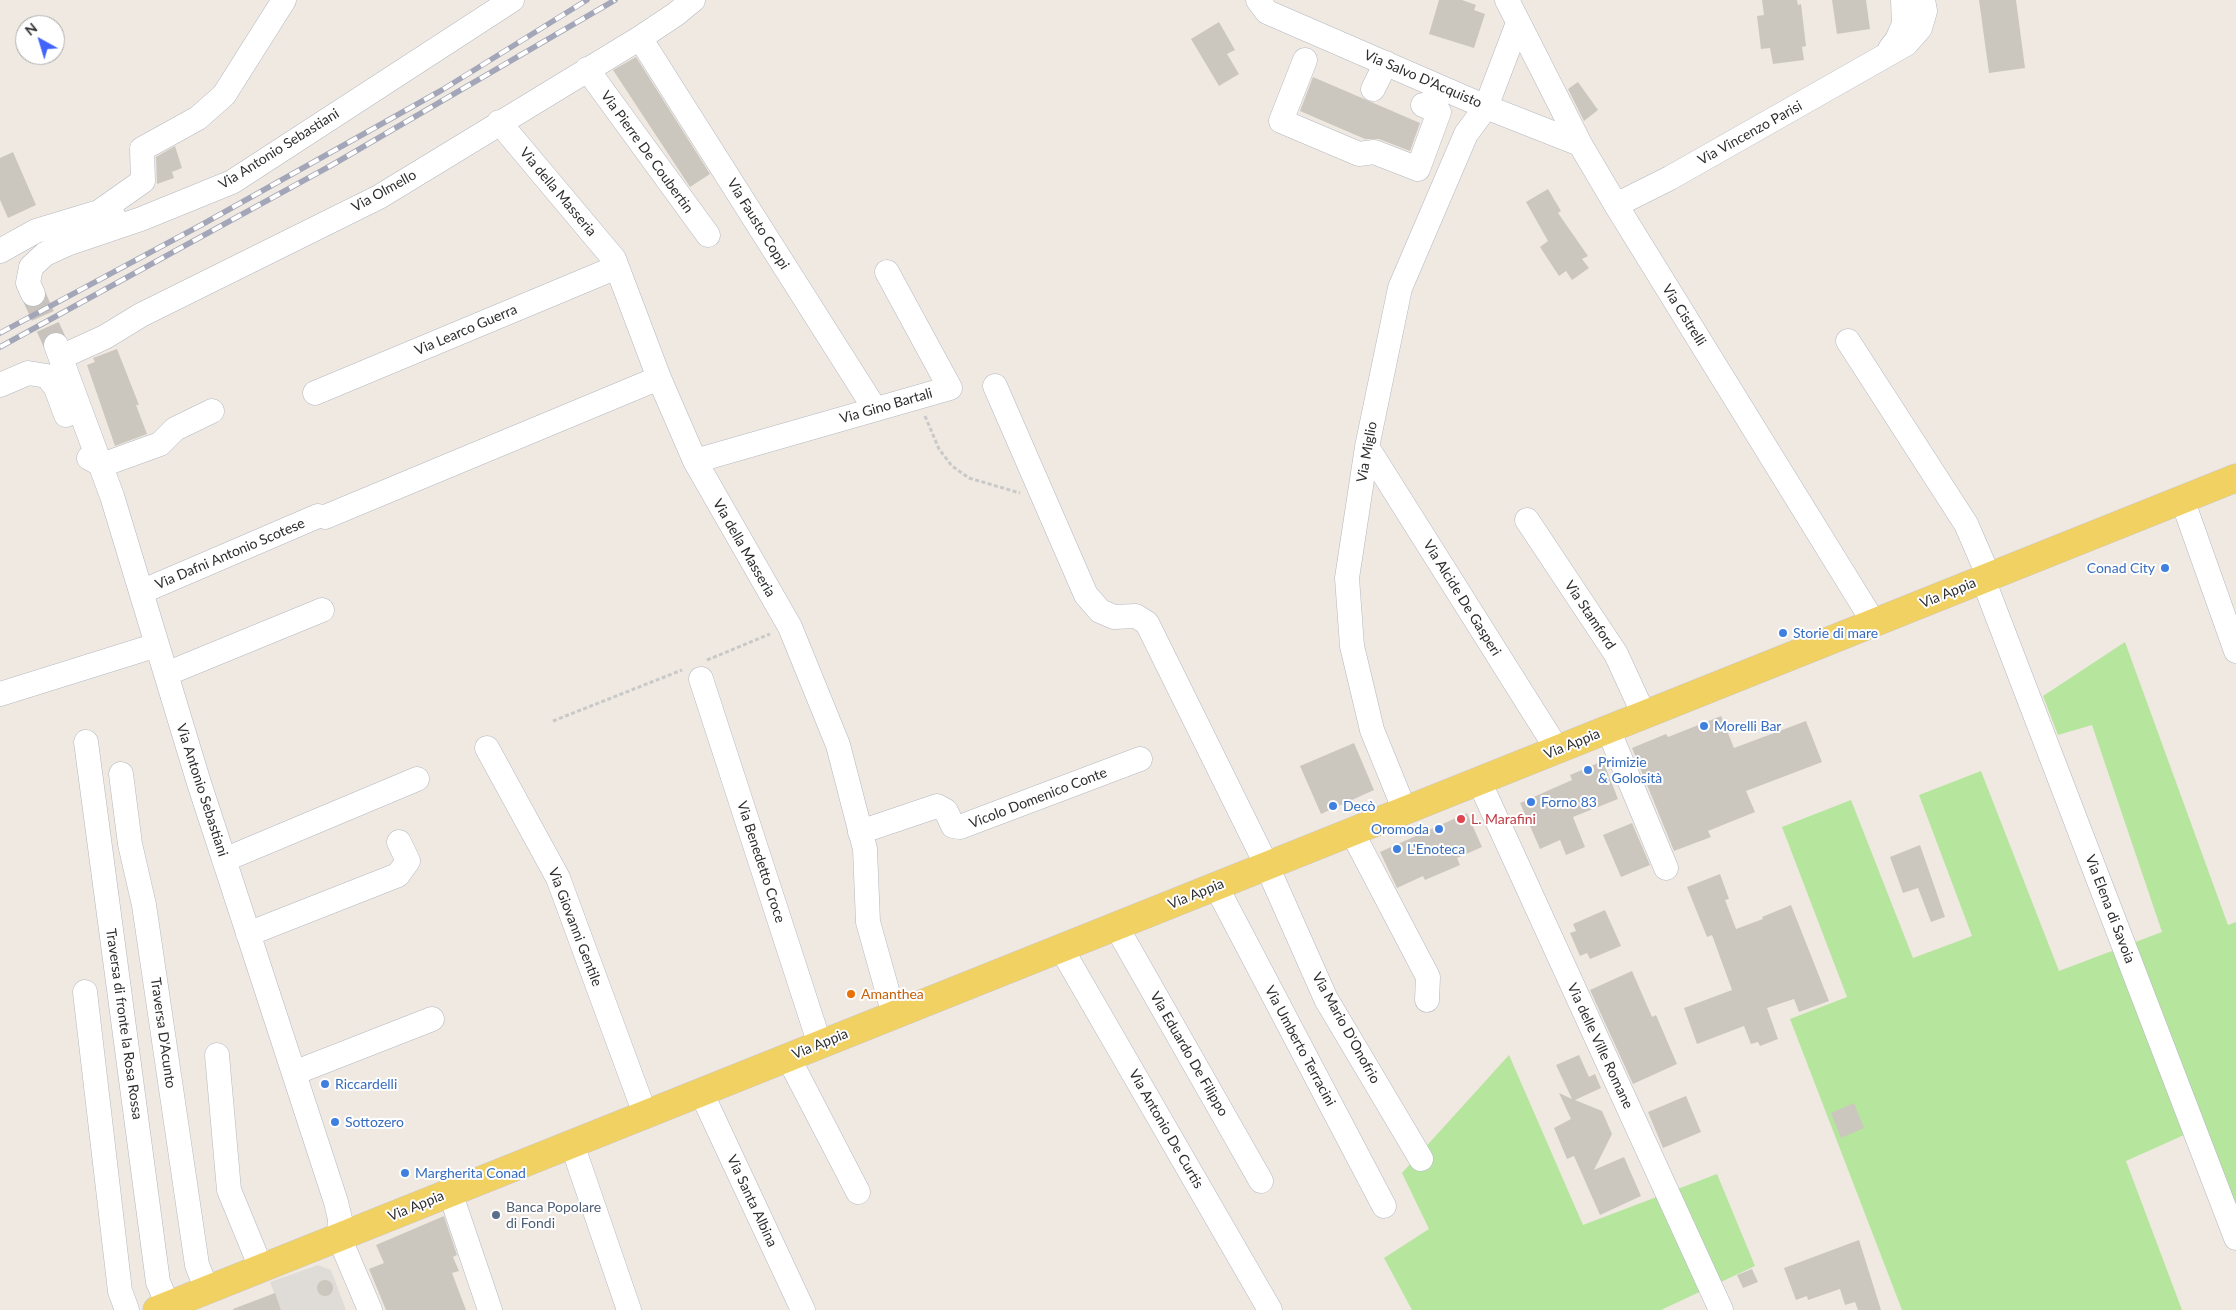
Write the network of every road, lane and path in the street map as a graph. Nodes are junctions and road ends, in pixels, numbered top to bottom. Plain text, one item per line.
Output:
1 (284, 0) edge
2 (512, 0) edge
3 (693, 0) edge
4 (1508, 0) edge
5 (1903, 0) edge
6 (1923, 0) edge
7 (1262, 6) edge
8 (1518, 23) junction
9 (640, 38) junction
10 (1883, 58) junction
11 (1305, 60) dead end
12 (1386, 63) junction
13 (587, 69) junction
14 (1373, 89) dead end
15 (1454, 92) junction
16 (1486, 107) junction
17 (500, 122) junction
18 (1580, 144) junction
19 (1616, 205) junction
20 (99, 212) junction
21 (142, 220) junction
22 (708, 236) dead end
23 (0, 251) edge
24 (617, 267) junction
25 (887, 272) dead end
26 (33, 294) tunnel mouth
27 (1848, 340) dead end
28 (58, 351) joint
29 (659, 378) junction
30 (0, 385) edge
31 (995, 386) dead end
32 (315, 393) dead end
33 (917, 398) junction
34 (875, 410) junction
35 (212, 411) dead end
36 (1367, 447) junction
37 (695, 461) junction
38 (102, 466) junction
39 (2236, 478) edge
40 (2182, 499) junction
41 (1044, 500) junction
42 (1527, 520) dead end
43 (1986, 578) junction
44 (141, 592) junction
45 (322, 610) dead end
46 (1874, 623) junction
47 (790, 627) junction
48 (2235, 644) edge
49 (157, 645) junction
50 (696, 670) junction
51 (166, 674) junction
52 (0, 694) edge
53 (1644, 715) junction
54 (553, 721) dead end
55 (1608, 729) junction
56 (86, 742) dead end
57 (488, 748) dead end
58 (1557, 750) junction
59 (1140, 759) dead end
60 (121, 774) dead end
61 (418, 779) dead end
62 (1479, 781) junction
63 (1405, 811) junction
64 (860, 832) junction
65 (1352, 832) junction
66 (399, 842) dead end
67 (224, 860) junction
68 (1266, 866) junction
69 (1666, 868) dead end
70 (1216, 886) junction
71 (1116, 926) junction
72 (248, 934) junction
73 (1061, 948) junction
74 (85, 992) dead end
75 (1427, 1000) dead end
76 (894, 1015) junction
77 (432, 1020) dead end
78 (820, 1044) junction
79 (217, 1055) dead end
80 (788, 1057) junction
81 (294, 1073) junction
82 (700, 1092) junction
83 (645, 1114) junction
84 (572, 1144) junction
85 (1421, 1159) dead end
86 (1261, 1181) dead end
87 (450, 1192) junction
88 (858, 1192) dead end
89 (1384, 1206) dead end
90 (339, 1237) junction
91 (2236, 1238) edge
92 (261, 1268) junction
93 (207, 1290) junction
94 (162, 1308) edge
95 (126, 1310) edge
96 (370, 1310) edge
97 (490, 1310) edge
98 (629, 1310) edge
99 (803, 1310) edge
100 (1270, 1310) edge
101 (1721, 1310) edge

1 - 20 street
2 - 21 street, Via Antonio Sebastiani
3 - 9 street, Via Olmello
4 - 8 street, Via Cistrelli
5 - 10 street, Via Vincenzo Parisi
6 - 10 street, Via Vincenzo Parisi
7 - 12 street, Via Salvo D'Acquisto
8 - 16 street, Via Miglio
8 - 18 street, Via Cistrelli
9 - 13 street, Via Olmello
9 - 34 street, Via Fausto Coppi
10 - 19 street, Via Vincenzo Parisi
11 - 15 street
12 - 14 street
12 - 15 street, Via Salvo D'Acquisto
13 - 17 street, Via Olmello
13 - 22 street, Via Pierre De Coubertin
15 - 16 street, Via Salvo D'Acquisto
16 - 18 street, Via Salvo D'Acquisto
16 - 36 street, Via Miglio
17 - 24 street, Via della Masseria
17 - 28 street, Via Olmello
18 - 19 street, Via Cistrelli
19 - 46 street, Via Cistrelli
20 - 21 street
20 - 23 street
21 - 26 street, Via Antonio Sebastiani
24 - 29 street, Via della Masseria
24 - 32 street, Via Learco Guerra
25 - 33 street, Via Gino Bartali
27 - 43 street, Via Elena di Savoia
28 - 38 street, Via Antonio Sebastiani
29 - 37 street, Via della Masseria
29 - 44 street, Via Dafni Antonio Scotese
30 - 38 street
31 - 41 street, Via Mario D'Onofrio
33 - 34 street, Via Gino Bartali
33 - 41 path
34 - 37 street, Via Gino Bartali
35 - 38 street
36 - 58 street, Via Alcide De Gasperi
36 - 63 street, Via Miglio
37 - 47 street, Via della Masseria
38 - 44 street, Via Antonio Sebastiani
39 - 40 main road, Via Appia
40 - 43 main road, Via Appia
40 - 48 street
41 - 68 street, Via Mario D'Onofrio
42 - 53 street, Via Stamford
43 - 46 main road, Via Appia
43 - 91 street, Via Elena di Savoia
44 - 49 street, Via Antonio Sebastiani
45 - 51 street
46 - 53 main road, Via Appia
47 - 50 path
47 - 64 street, Via della Masseria
49 - 51 street, Via Antonio Sebastiani
49 - 52 street
50 - 54 path
50 - 78 street, Via Benedetto Croce
51 - 67 street, Via Antonio Sebastiani
53 - 55 main road, Via Appia
55 - 58 main road, Via Appia
55 - 69 street
56 - 94 street, Traversa di fronte la Rosa Rossa
57 - 83 street, Via Giovanni Gentile
58 - 62 main road, Via Appia
59 - 64 street, Vicolo Domenico Conte
60 - 93 street, Traversa D'Acunto
61 - 67 street
62 - 63 main road, Via Appia
62 - 101 street, Via delle Ville Romane
63 - 65 main road, Via Appia
64 - 76 street, Via della Masseria
65 - 68 main road, Via Appia
65 - 75 street
66 - 72 street
67 - 72 street, Via Antonio Sebastiani
68 - 70 main road, Via Appia
68 - 85 street, Via Mario D'Onofrio
70 - 71 main road, Via Appia
70 - 89 street, Via Umberto Terracini
71 - 73 main road, Via Appia
71 - 86 street, Via Eduardo De Filippo
72 - 81 street, Via Antonio Sebastiani
73 - 76 main road, Via Appia
73 - 100 street, Via Antonio De Curtis
74 - 95 street
76 - 78 main road, Via Appia
77 - 81 street
78 - 80 main road, Via Appia
79 - 92 street
80 - 82 main road, Via Appia
80 - 88 street
81 - 90 street, Via Antonio Sebastiani
82 - 83 main road, Via Appia
82 - 99 street, Via Santa Albina
83 - 84 main road, Via Appia
84 - 87 main road, Via Appia
84 - 98 street
87 - 90 main road, Via Appia
87 - 97 street
90 - 92 main road, Via Appia
90 - 96 street
92 - 93 main road, Via Appia
93 - 94 main road, Via Appia

